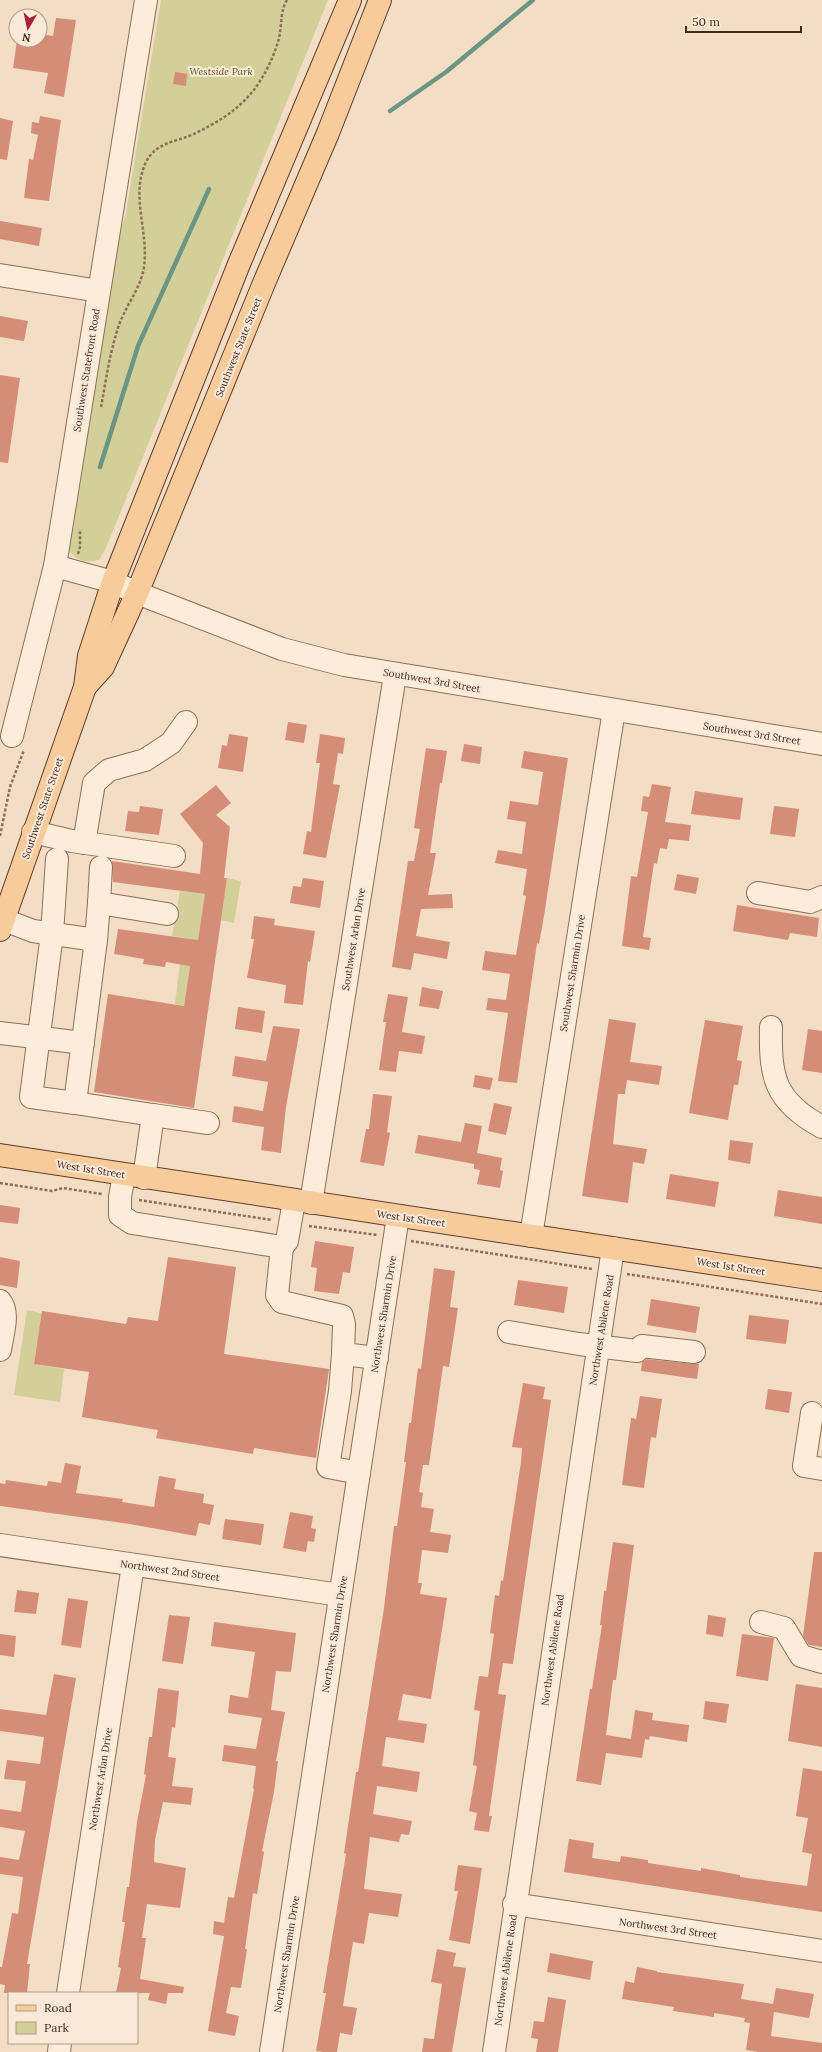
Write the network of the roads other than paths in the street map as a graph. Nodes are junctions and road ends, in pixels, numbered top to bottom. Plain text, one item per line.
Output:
1 (146, 0) edge
2 (350, 0) edge
3 (380, 0) edge
4 (0, 275) edge
5 (99, 290) junction
6 (64, 569) junction
7 (113, 582) junction
8 (137, 594) junction
9 (395, 675) junction
10 (85, 687) junction
11 (614, 710) junction
12 (186, 722) dead end
13 (19, 741) road end
14 (822, 744) edge
15 (33, 832) junction
16 (84, 843) junction
17 (174, 856) dead end
18 (57, 859) dead end
19 (101, 867) dead end
20 (758, 893) dead end
21 (822, 896) edge
22 (99, 903) junction
23 (167, 914) dead end
24 (2, 925) edge
25 (52, 934) junction
26 (96, 940) junction
27 (771, 1027) dead end
28 (0, 1033) edge
29 (38, 1039) junction
30 (83, 1043) junction
31 (75, 1103) junction
32 (153, 1115) junction
33 (208, 1123) dead end
34 (822, 1127) edge
35 (0, 1156) edge
36 (134, 1176) junction
37 (302, 1202) junction
38 (398, 1216) junction
39 (531, 1236) junction
40 (282, 1247) junction
41 (613, 1248) junction
42 (822, 1280) edge
43 (0, 1301) edge
44 (509, 1332) dead end
45 (599, 1347) junction
46 (0, 1350) edge
47 (694, 1352) dead end
48 (343, 1354) junction
49 (376, 1358) junction
50 (810, 1413) edge
51 (822, 1469) edge
52 (359, 1473) junction
53 (0, 1545) edge
54 (133, 1565) junction
55 (340, 1595) junction
56 (761, 1622) dead end
57 (822, 1662) edge
58 (514, 1904) junction
59 (822, 1951) edge
60 (68, 1992) edge
61 (271, 2052) edge
62 (494, 2052) edge

1 - 5 street, Southwest Statefront Road
2 - 7 main road, Southwest State Street
3 - 8 main road, Southwest State Street
4 - 5 street
5 - 6 street, Southwest Statefront Road
6 - 7 street, Southwest 3rd Street
6 - 13 street, Southwest Statefront Road
7 - 8 street, Southwest 3rd Street
7 - 10 main road, Southwest State Street
8 - 9 street, Southwest 3rd Street
8 - 10 main road, Southwest State Street
9 - 11 street, Southwest 3rd Street
9 - 37 street, Southwest Arlan Drive
10 - 15 main road, Southwest State Street
11 - 14 street, Southwest 3rd Street
11 - 39 street, Southwest Sharmin Drive
12 - 16 street
15 - 16 street
15 - 24 main road, Southwest State Street
16 - 17 street
18 - 25 street
19 - 22 street
20 - 21 street
22 - 23 street
22 - 26 street
24 - 25 street
25 - 26 street
25 - 29 street
26 - 30 street
27 - 34 street
28 - 29 street
29 - 30 street
29 - 31 street
30 - 31 street
31 - 32 street
32 - 33 street
32 - 36 street
35 - 36 main road, West 1st Street
36 - 37 main road, West 1st Street
36 - 40 street
37 - 38 main road, West 1st Street
37 - 40 street, Southwest Arlan Drive
38 - 39 main road, West 1st Street
38 - 49 street, Northwest Sharmin Drive
39 - 41 main road, West 1st Street
40 - 48 street, Southwest Arlan Drive
41 - 42 main road, West 1st Street
41 - 45 street, Northwest Abilene Road
43 - 46 street
44 - 45 street
45 - 47 street
45 - 58 street, Northwest Abilene Road
48 - 49 street
48 - 52 street
49 - 52 street, Northwest Sharmin Drive
50 - 51 street
52 - 55 street, Northwest Sharmin Drive
53 - 54 street, Northwest 2nd Street
54 - 55 street, Northwest 2nd Street
54 - 60 street, Northwest Arlan Drive
55 - 61 street, Northwest Sharmin Drive
56 - 57 street
58 - 59 street, Northwest 3rd Street
58 - 62 street, Northwest Abilene Road

